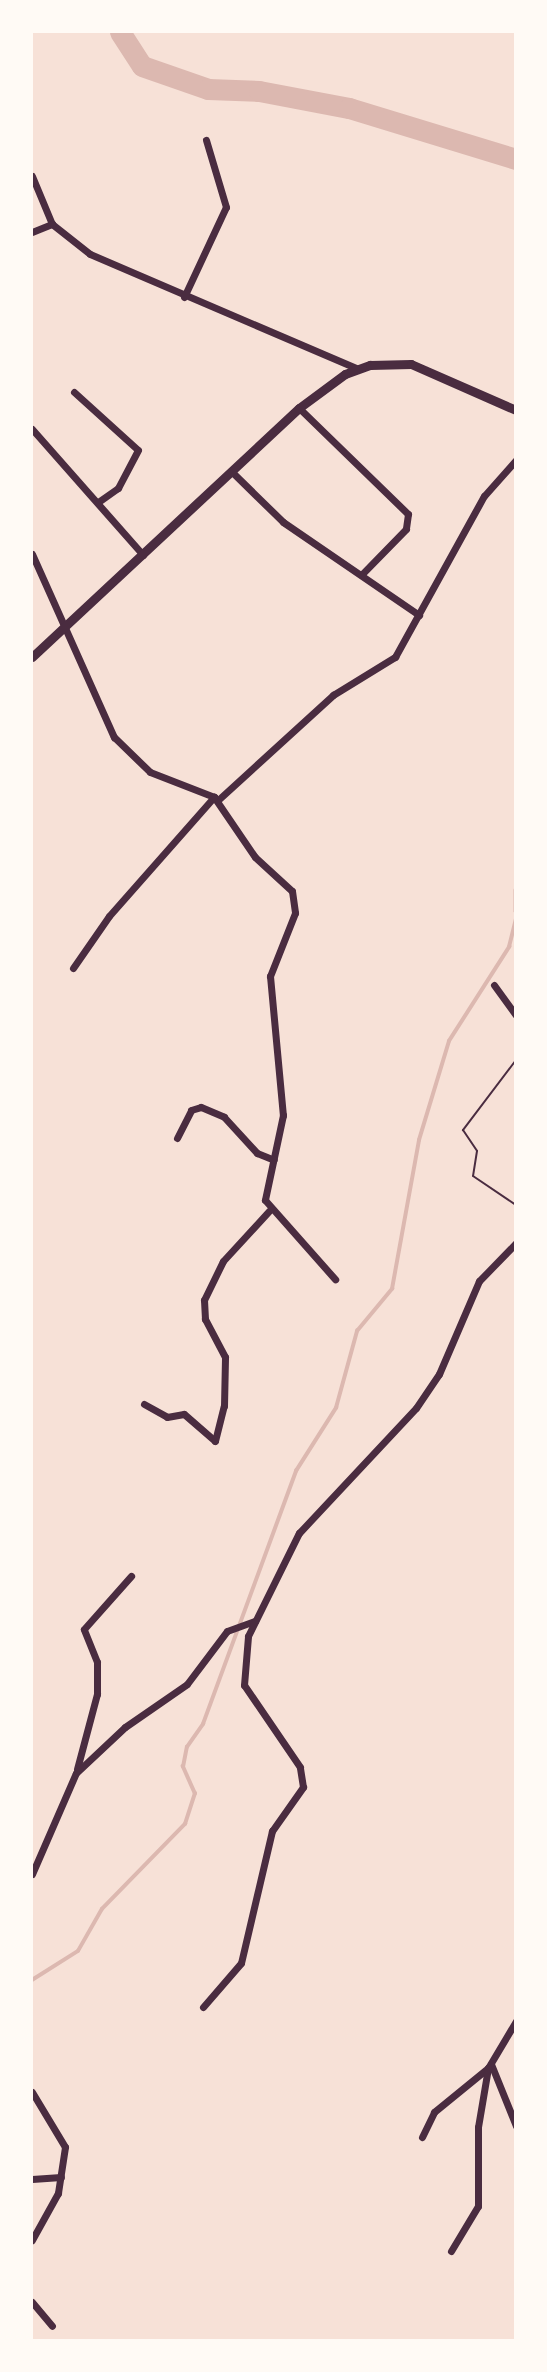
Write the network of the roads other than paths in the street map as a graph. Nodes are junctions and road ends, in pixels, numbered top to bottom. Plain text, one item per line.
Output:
1 (206, 140) dead end
2 (32, 176) edge
3 (54, 226) junction
4 (32, 232) edge
5 (184, 297) junction
6 (358, 369) junction
7 (74, 392) dead end
8 (299, 408) junction
9 (516, 410) edge
10 (32, 429) edge
11 (516, 460) edge
12 (231, 471) junction
13 (98, 502) junction
14 (32, 554) edge
15 (143, 555) junction
16 (363, 573) junction
17 (419, 615) junction
18 (62, 629) junction
19 (32, 657) edge
20 (216, 799) junction
21 (72, 968) dead end
22 (494, 985) dead end
23 (516, 1015) edge
24 (177, 1138) dead end
25 (274, 1160) junction
26 (269, 1211) junction
27 (516, 1243) edge
28 (335, 1279) dead end
29 (144, 1404) dead end
30 (131, 1577) dead end
31 (256, 1621) junction
32 (76, 1773) junction
33 (32, 1874) edge
34 (203, 2007) dead end
35 (516, 2021) edge
36 (489, 2066) junction
37 (32, 2092) edge
38 (516, 2126) edge
39 (422, 2137) dead end
40 (61, 2177) junction
41 (32, 2179) edge
42 (32, 2239) edge
43 (451, 2251) dead end
44 (32, 2302) edge
45 (52, 2326) dead end

1 - 5 street
2 - 3 street
3 - 4 street
3 - 5 street
5 - 6 street
6 - 8 street
6 - 9 street
7 - 13 street
8 - 12 street
8 - 16 street
10 - 13 street
11 - 17 street
12 - 15 street
12 - 16 street
13 - 15 street
14 - 18 street
15 - 18 street
16 - 17 street
17 - 20 street
18 - 19 street
18 - 20 street
20 - 21 street
20 - 25 street
22 - 23 street
24 - 25 street
25 - 26 street
26 - 28 street
26 - 29 street
27 - 31 street
30 - 32 street
31 - 32 street
31 - 34 street
32 - 33 street
35 - 36 street
36 - 38 street
36 - 39 street
36 - 43 street
37 - 40 street
40 - 41 street
40 - 42 street
44 - 45 street

